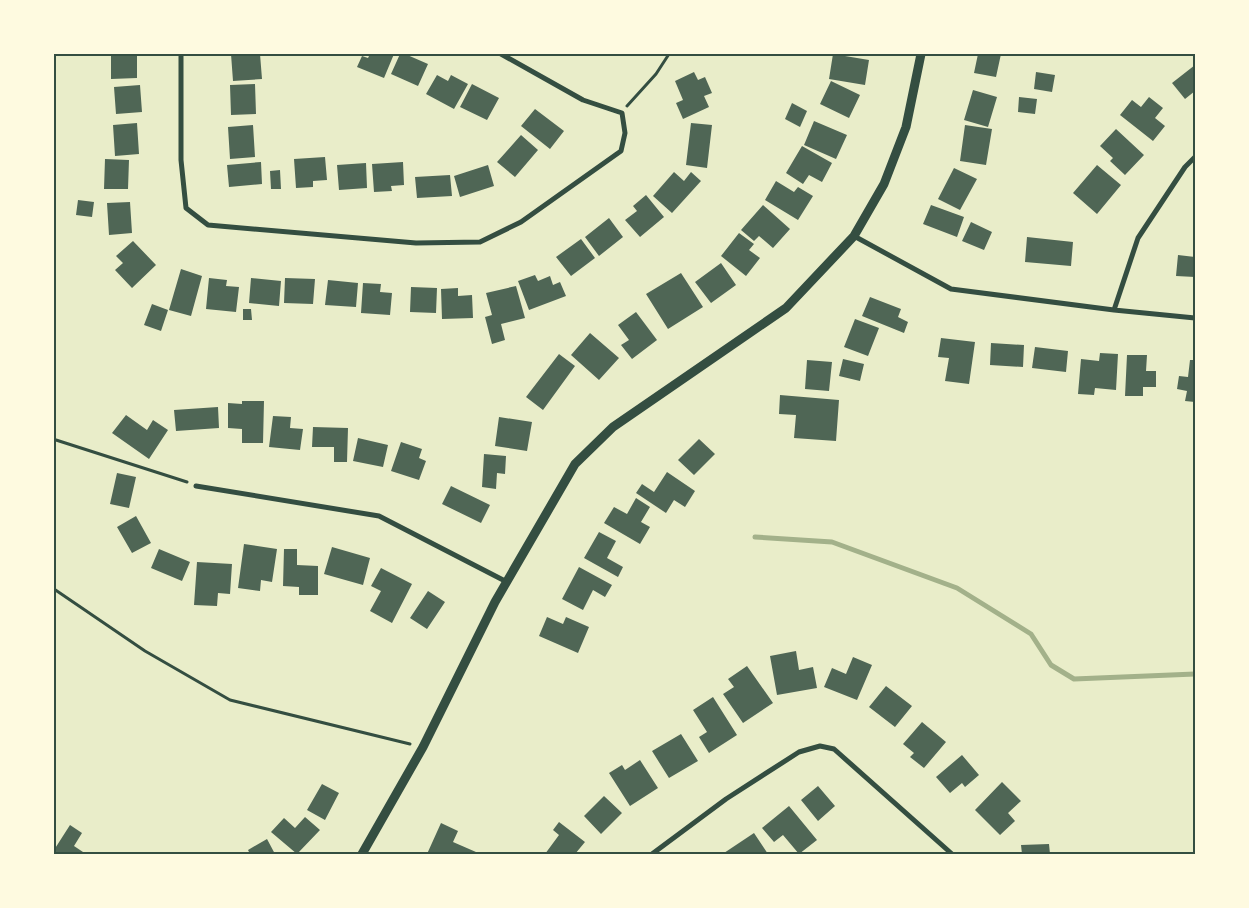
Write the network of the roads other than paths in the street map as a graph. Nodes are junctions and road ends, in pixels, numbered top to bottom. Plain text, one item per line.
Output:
1 (181, 54) edge
2 (501, 54) edge
3 (921, 54) edge
4 (1195, 156) edge
5 (854, 236) junction
6 (1114, 310) junction
7 (1195, 318) edge
8 (196, 486) road end
9 (507, 582) junction
10 (362, 854) edge
11 (652, 854) edge
12 (952, 854) edge

1 - 2 street
3 - 5 street
4 - 6 street
5 - 6 street
5 - 9 street
6 - 7 street
8 - 9 street
9 - 10 street
11 - 12 street

